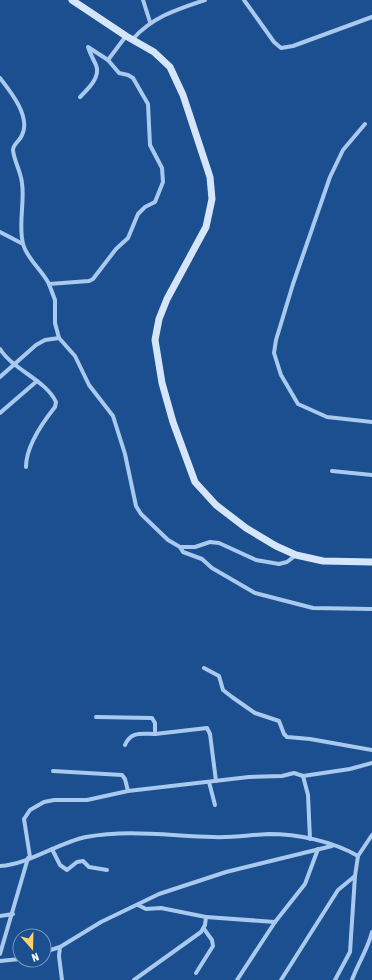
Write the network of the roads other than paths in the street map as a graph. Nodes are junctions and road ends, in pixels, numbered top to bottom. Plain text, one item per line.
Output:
1 (72, 0) edge
2 (143, 0) edge
3 (205, 0) edge
4 (244, 0) edge
5 (372, 16) edge
6 (150, 22) junction
7 (129, 37) junction
8 (108, 60) junction
9 (0, 78) edge
10 (80, 97) dead end
11 (364, 124) dead end
12 (0, 232) edge
13 (23, 244) junction
14 (49, 284) junction
15 (59, 338) junction
16 (0, 349) edge
17 (14, 364) junction
18 (0, 377) edge
19 (37, 381) junction
20 (0, 413) edge
21 (372, 422) edge
22 (26, 467) dead end
23 (332, 471) dead end
24 (372, 475) edge
25 (180, 546) junction
26 (296, 555) junction
27 (372, 562) edge
28 (372, 609) edge
29 (204, 668) dead end
30 (96, 716) dead end
31 (155, 734) junction
32 (125, 745) dead end
33 (372, 750) edge
34 (372, 763) edge
35 (53, 771) dead end
36 (303, 776) junction
37 (216, 781) junction
38 (209, 782) junction
39 (128, 791) junction
40 (215, 805) dead end
41 (372, 835) edge
42 (310, 839) junction
43 (332, 846) junction
44 (52, 849) junction
45 (318, 849) junction
46 (358, 856) junction
47 (29, 858) junction
48 (0, 866) edge
49 (106, 870) dead end
50 (355, 876) junction
51 (138, 905) junction
52 (13, 914) junction
53 (0, 916) edge
54 (206, 917) junction
55 (275, 922) junction
56 (204, 929) junction
57 (372, 932) edge
58 (60, 947) junction
59 (52, 950) edge
60 (0, 954) edge
61 (12, 960) edge
62 (0, 961) edge
63 (196, 974) dead end
64 (62, 980) edge
65 (134, 980) edge
66 (237, 980) edge
67 (281, 980) edge
68 (335, 980) edge
69 (352, 980) edge

1 - 7 main road
2 - 6 street
3 - 6 street
4 - 5 street
6 - 7 street
7 - 8 street
7 - 26 main road
8 - 10 street
8 - 14 street
9 - 13 street
11 - 21 street
12 - 13 street
13 - 14 street
14 - 15 street
15 - 17 street
15 - 25 street
16 - 17 street
17 - 18 street
17 - 19 street
19 - 20 street
19 - 22 street
23 - 24 street
25 - 26 street
25 - 28 street
26 - 27 main road
29 - 33 street
30 - 31 street
31 - 32 street
31 - 37 street
34 - 36 street
35 - 39 street
36 - 37 street
36 - 42 street
37 - 38 street
38 - 39 street
38 - 40 street
39 - 47 street
41 - 46 street
42 - 43 street
42 - 44 street
43 - 45 street
43 - 46 street
44 - 47 street
44 - 49 street
45 - 51 street
45 - 55 street
46 - 50 street
47 - 48 street
47 - 52 street
50 - 67 street
50 - 68 street
51 - 54 street
51 - 58 street
52 - 53 street
52 - 60 street
54 - 55 street
54 - 56 street
55 - 66 street
56 - 63 street
56 - 65 street
57 - 69 street
58 - 59 street
58 - 64 street
61 - 62 street

